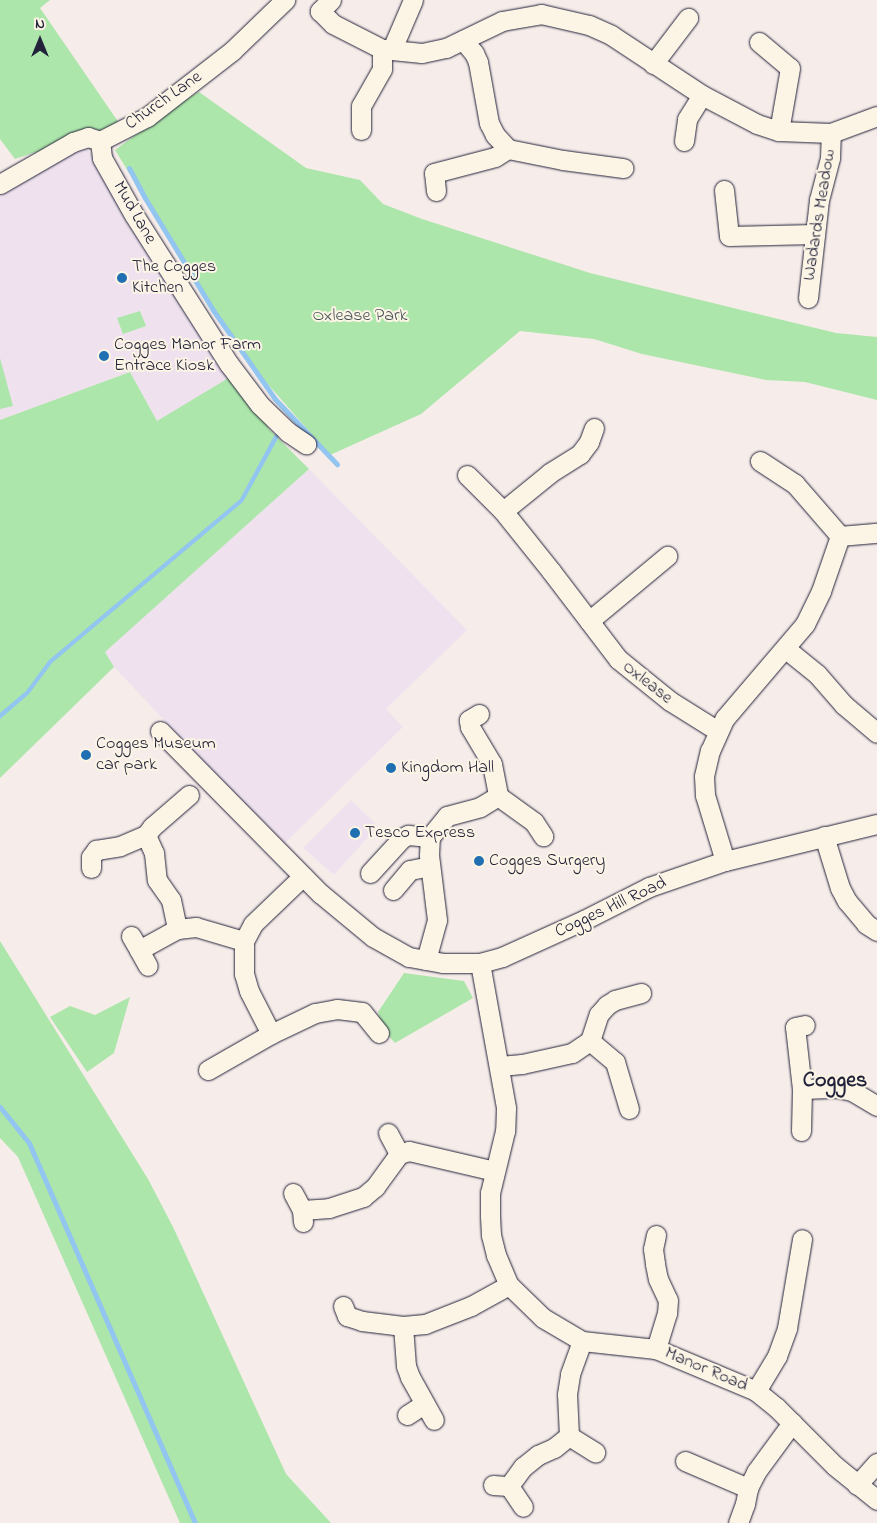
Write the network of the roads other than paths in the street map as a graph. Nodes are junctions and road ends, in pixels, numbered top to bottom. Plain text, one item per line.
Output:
1 (285, 0) edge
2 (331, 0) edge
3 (413, 0) edge
4 (541, 7) edge
5 (688, 18) dead end
6 (463, 40) junction
7 (759, 42) dead end
8 (387, 49) junction
9 (653, 64) junction
10 (702, 95) junction
11 (877, 116) edge
12 (361, 130) dead end
13 (779, 131) junction
14 (831, 133) junction
15 (100, 141) junction
16 (684, 141) dead end
17 (508, 149) junction
18 (623, 168) dead end
19 (0, 184) edge
20 (724, 190) dead end
21 (436, 191) dead end
22 (815, 234) junction
23 (808, 298) dead end
24 (594, 428) dead end
25 (306, 444) dead end
26 (760, 461) dead end
27 (467, 475) dead end
28 (503, 511) junction
29 (877, 533) edge
30 (840, 536) junction
31 (667, 556) dead end
32 (589, 621) junction
33 (786, 649) junction
34 (479, 714) dead end
35 (718, 730) junction
36 (877, 733) edge
37 (166, 735) dead end
38 (189, 795) dead end
39 (498, 796) junction
40 (877, 824) edge
41 (146, 835) junction
42 (430, 836) junction
43 (543, 836) dead end
44 (824, 836) junction
45 (390, 852) junction
46 (725, 861) junction
47 (430, 866) junction
48 (91, 868) dead end
49 (410, 870) junction
50 (370, 873) dead end
51 (303, 876) junction
52 (393, 890) dead end
53 (177, 929) junction
54 (877, 931) edge
55 (244, 941) junction
56 (139, 950) dead end
57 (426, 960) junction
58 (480, 963) junction
59 (641, 994) dead end
60 (805, 1025) dead end
61 (379, 1033) dead end
62 (271, 1034) junction
63 (590, 1041) junction
64 (500, 1066) junction
65 (208, 1070) dead end
66 (802, 1089) junction
67 (877, 1106) edge
68 (629, 1109) dead end
69 (388, 1132) dead end
70 (802, 1132) dead end
71 (399, 1154) junction
72 (494, 1171) junction
73 (292, 1193) dead end
74 (656, 1235) dead end
75 (802, 1239) dead end
76 (509, 1286) junction
77 (343, 1306) dead end
78 (403, 1326) junction
79 (582, 1341) junction
80 (656, 1349) junction
81 (756, 1391) junction
82 (424, 1404) junction
83 (407, 1416) dead end
84 (434, 1420) dead end
85 (792, 1423) junction
86 (568, 1436) junction
87 (595, 1452) dead end
88 (685, 1461) dead end
89 (877, 1463) edge
90 (858, 1485) junction
91 (748, 1488) junction
92 (877, 1500) edge
93 (523, 1507) dead end
94 (738, 1523) edge

1 - 15 street, Church Lane
2 - 8 street, Wadards Meadow
3 - 8 street
4 - 6 street, Wadards Meadow
4 - 9 street, Wadards Meadow
5 - 9 street
6 - 8 street, Wadards Meadow
6 - 17 street
7 - 13 street
8 - 12 street
9 - 10 street, Wadards Meadow
10 - 13 street, Wadards Meadow
10 - 16 street
11 - 14 street, Wadards Meadow
13 - 14 street, Wadards Meadow
14 - 22 street, Wadards Meadow
15 - 19 street, Church Lane
15 - 25 street, Mud Lane
17 - 18 street
17 - 21 street
20 - 22 street
22 - 23 street, Wadards Meadow
24 - 28 street
26 - 30 street
27 - 28 street, Oxlease
28 - 32 street, Oxlease
29 - 30 street
30 - 33 street
31 - 32 street
32 - 35 street, Oxlease
33 - 35 street
33 - 36 street
34 - 39 street
35 - 46 street
37 - 51 street, Cogges Hill Road
38 - 41 street
39 - 42 street
39 - 43 street
40 - 44 street, Cogges Hill Road
41 - 48 street
41 - 53 street
42 - 45 street
42 - 47 street
44 - 46 street, Cogges Hill Road
44 - 54 street
45 - 49 street
45 - 50 street
46 - 58 street, Cogges Hill Road
47 - 49 street
47 - 57 street
49 - 52 street
51 - 55 street
51 - 57 street, Cogges Hill Road
53 - 55 street
53 - 56 street
55 - 62 street
57 - 58 street, Cogges Hill Road
58 - 64 street, Manor Road
59 - 63 street
60 - 66 street
61 - 62 street
62 - 65 street
63 - 64 street
63 - 68 street
64 - 72 street, Manor Road
66 - 67 street
66 - 70 street
69 - 71 street
71 - 72 street
71 - 73 street
72 - 76 street, Manor Road
74 - 80 street, Manor Road
75 - 81 street, Manor Road
76 - 78 street
76 - 79 street, Manor Road
77 - 78 street
78 - 82 street
79 - 80 street, Manor Road
79 - 86 street
80 - 81 street, Manor Road
81 - 85 street, Manor Road
82 - 83 street
82 - 84 street
85 - 90 street, Manor Road
85 - 91 street
86 - 87 street
86 - 93 street
88 - 91 street
89 - 90 street
90 - 92 street, Manor Road
91 - 94 street

